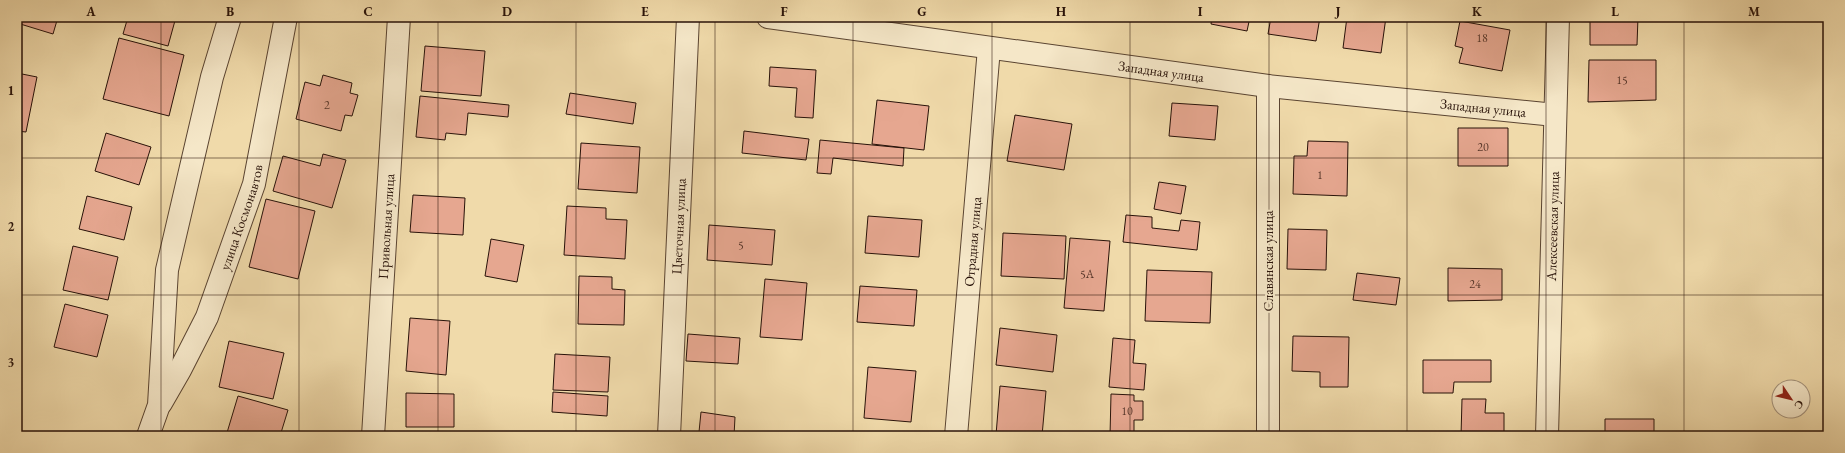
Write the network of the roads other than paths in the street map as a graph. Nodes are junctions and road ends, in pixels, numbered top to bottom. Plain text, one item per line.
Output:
1 (230, 17) edge
2 (286, 17) edge
3 (399, 17) edge
4 (688, 17) edge
5 (768, 17) edge
6 (1558, 17) edge
7 (989, 48) junction
8 (1268, 86) junction
9 (1555, 115) junction
10 (159, 405) junction
11 (148, 436) edge
12 (373, 436) edge
13 (669, 436) edge
14 (956, 436) edge
15 (1268, 436) edge
16 (1547, 436) edge

1 - 10 street, улица Космонавтов
2 - 10 street, улица Космонавтов
3 - 12 street, Привольная улица
4 - 13 street, Цветочная улица
5 - 7 street, Западная улица
6 - 9 street, Алексеевская улица
7 - 8 street, Западная улица
7 - 14 street, Отрадная улица
8 - 9 street, Западная улица
8 - 15 street, Славянская улица
9 - 16 street, Алексеевская улица
10 - 11 street, улица Космонавтов

